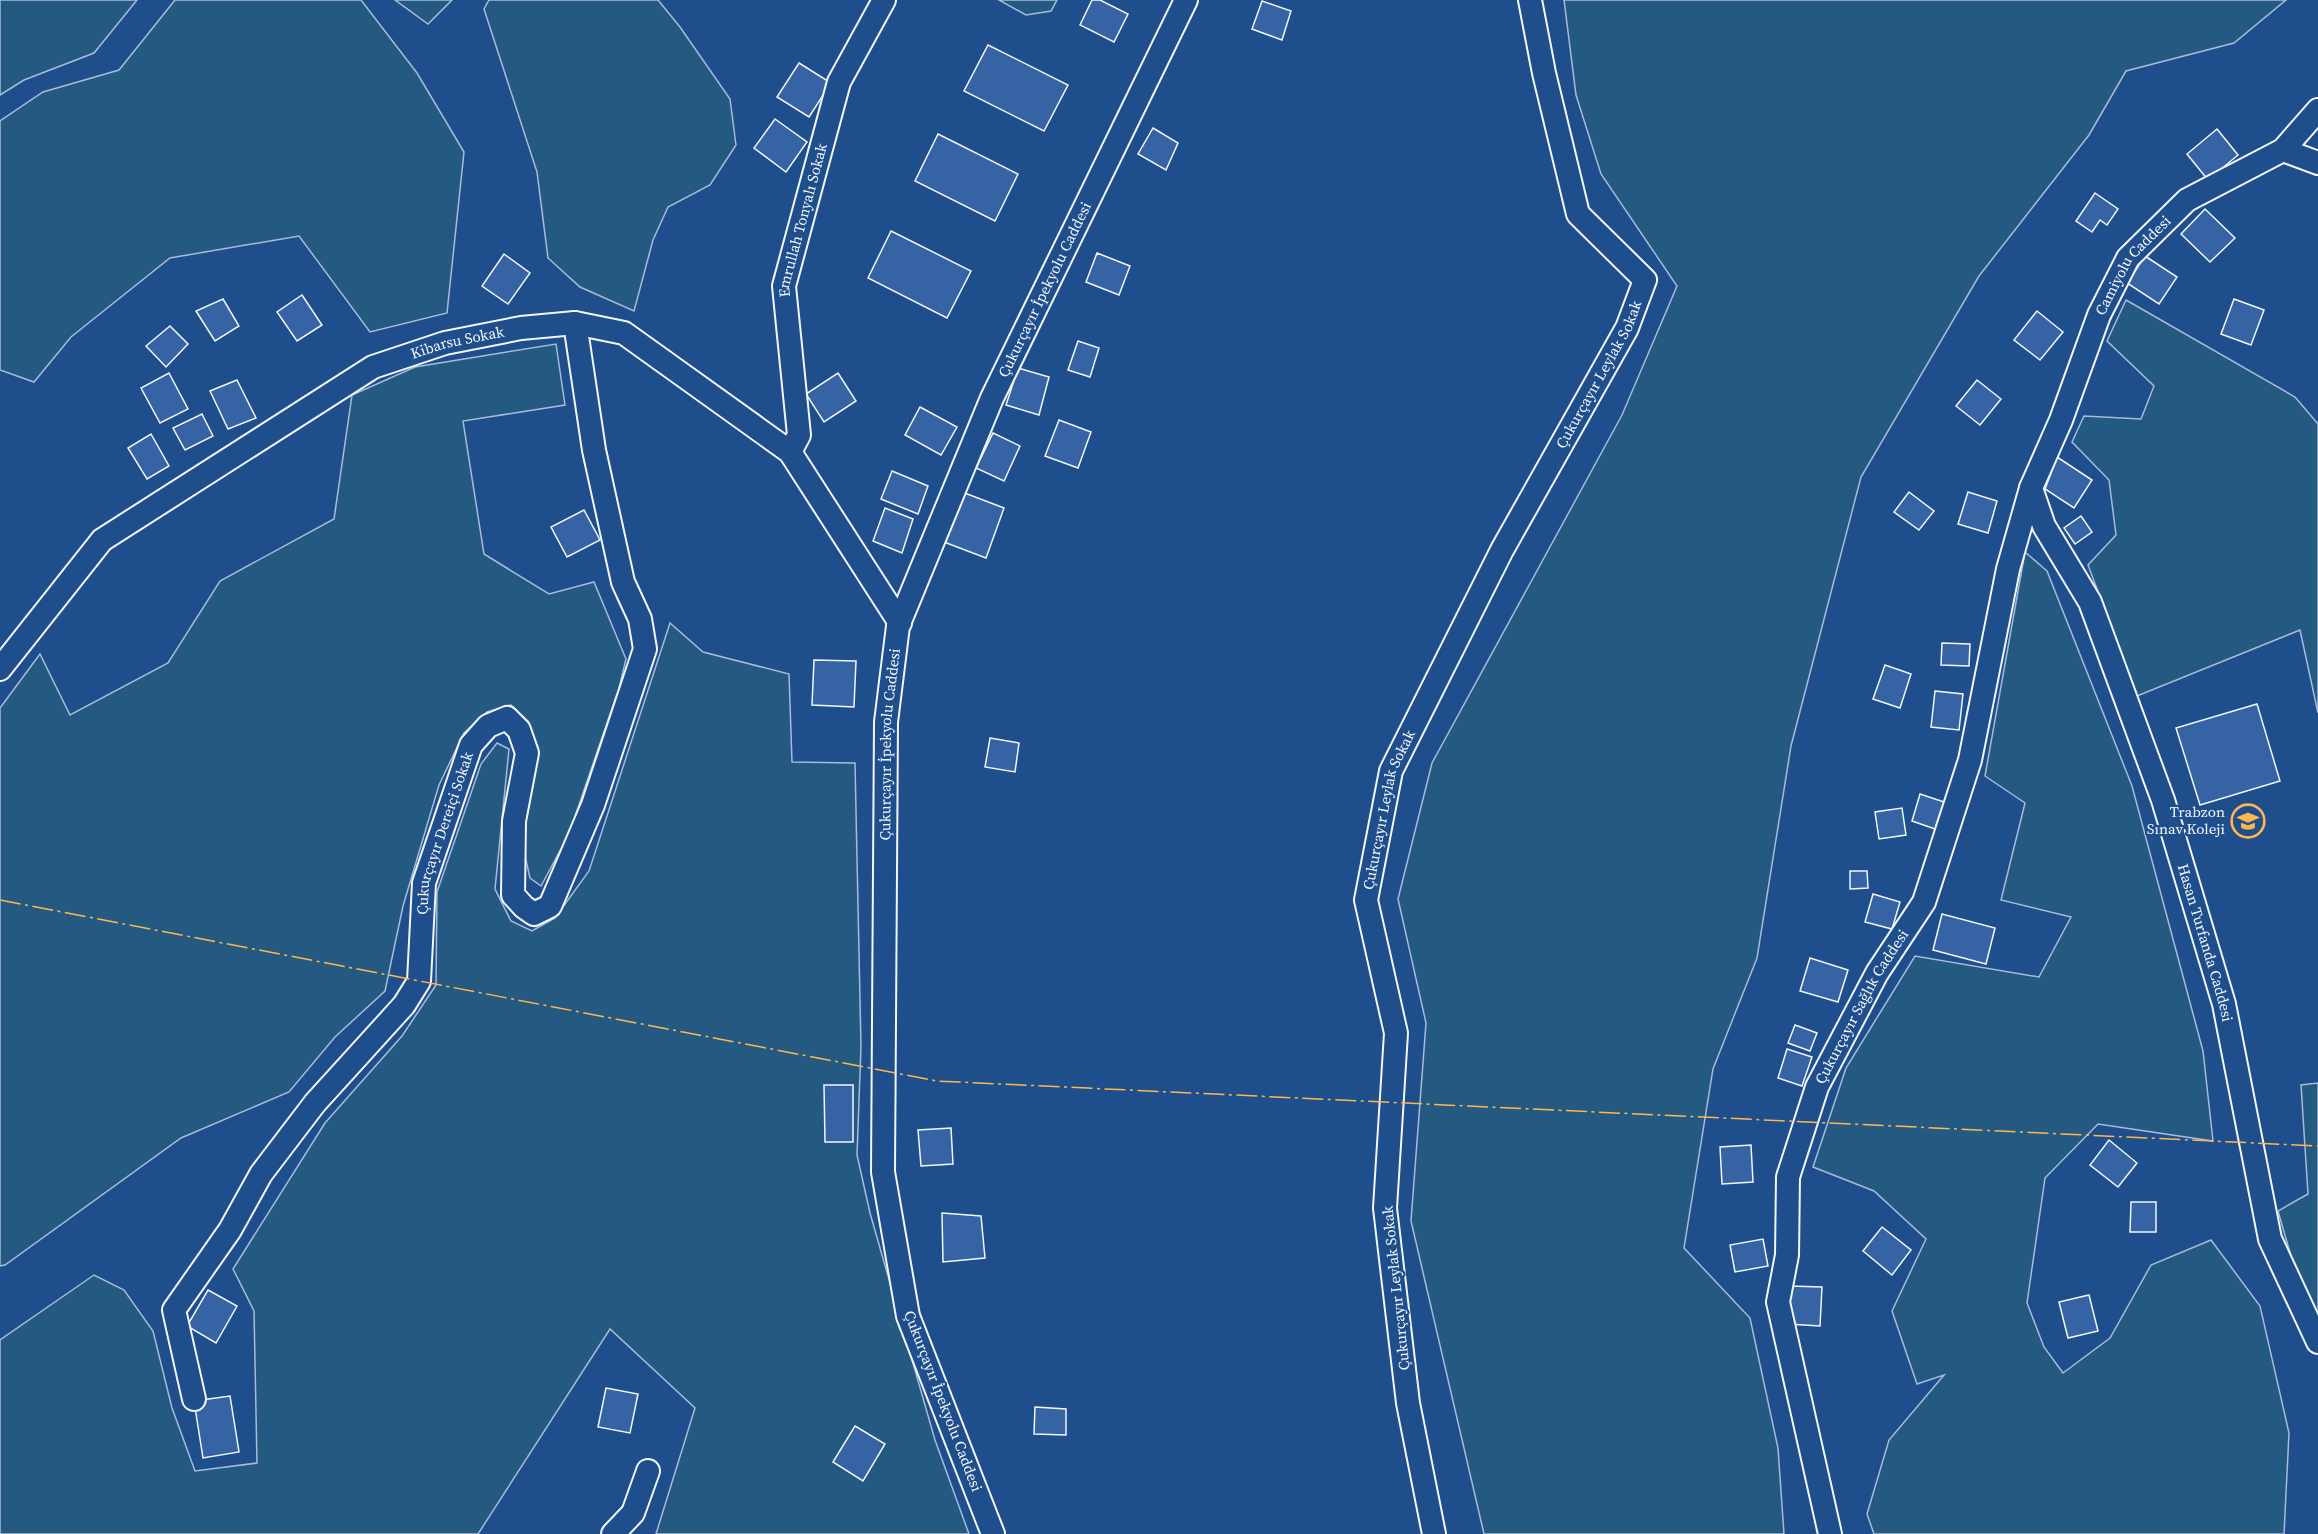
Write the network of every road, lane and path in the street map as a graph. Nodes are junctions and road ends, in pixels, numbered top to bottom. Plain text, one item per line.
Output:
1 (884, 0) edge
2 (1186, 0) edge
3 (1530, 0) edge
4 (2318, 110) edge
5 (2283, 150) junction
6 (2318, 163) edge
7 (575, 323) junction
8 (790, 452) junction
9 (2031, 488) junction
10 (900, 623) junction
11 (0, 669) edge
12 (2318, 1342) edge
13 (194, 1399) dead end
14 (648, 1471) dead end
15 (613, 1534) edge
16 (993, 1534) edge
17 (1434, 1534) edge
18 (1830, 1534) edge

1 - 8 street, Emrullah Tonyalı Sokak
2 - 10 street, Çukurçayır İpekyolu Caddesi
3 - 17 street, Çukurçayır Leylak Sokak
4 - 5 street, Camiyolu Caddesi
5 - 6 street
5 - 9 street, Camiyolu Caddesi
7 - 8 street, Kibarsu Sokak
7 - 11 street, Kibarsu Sokak
7 - 13 street, Çukurçayır Dereiçi Sokak
8 - 10 street, Kibarsu Sokak
9 - 12 street, Hasan Turfanda Caddesi
9 - 18 street, Çukurçayır Sağlık Caddesi
10 - 16 street, Çukurçayır İpekyolu Caddesi
14 - 15 street

